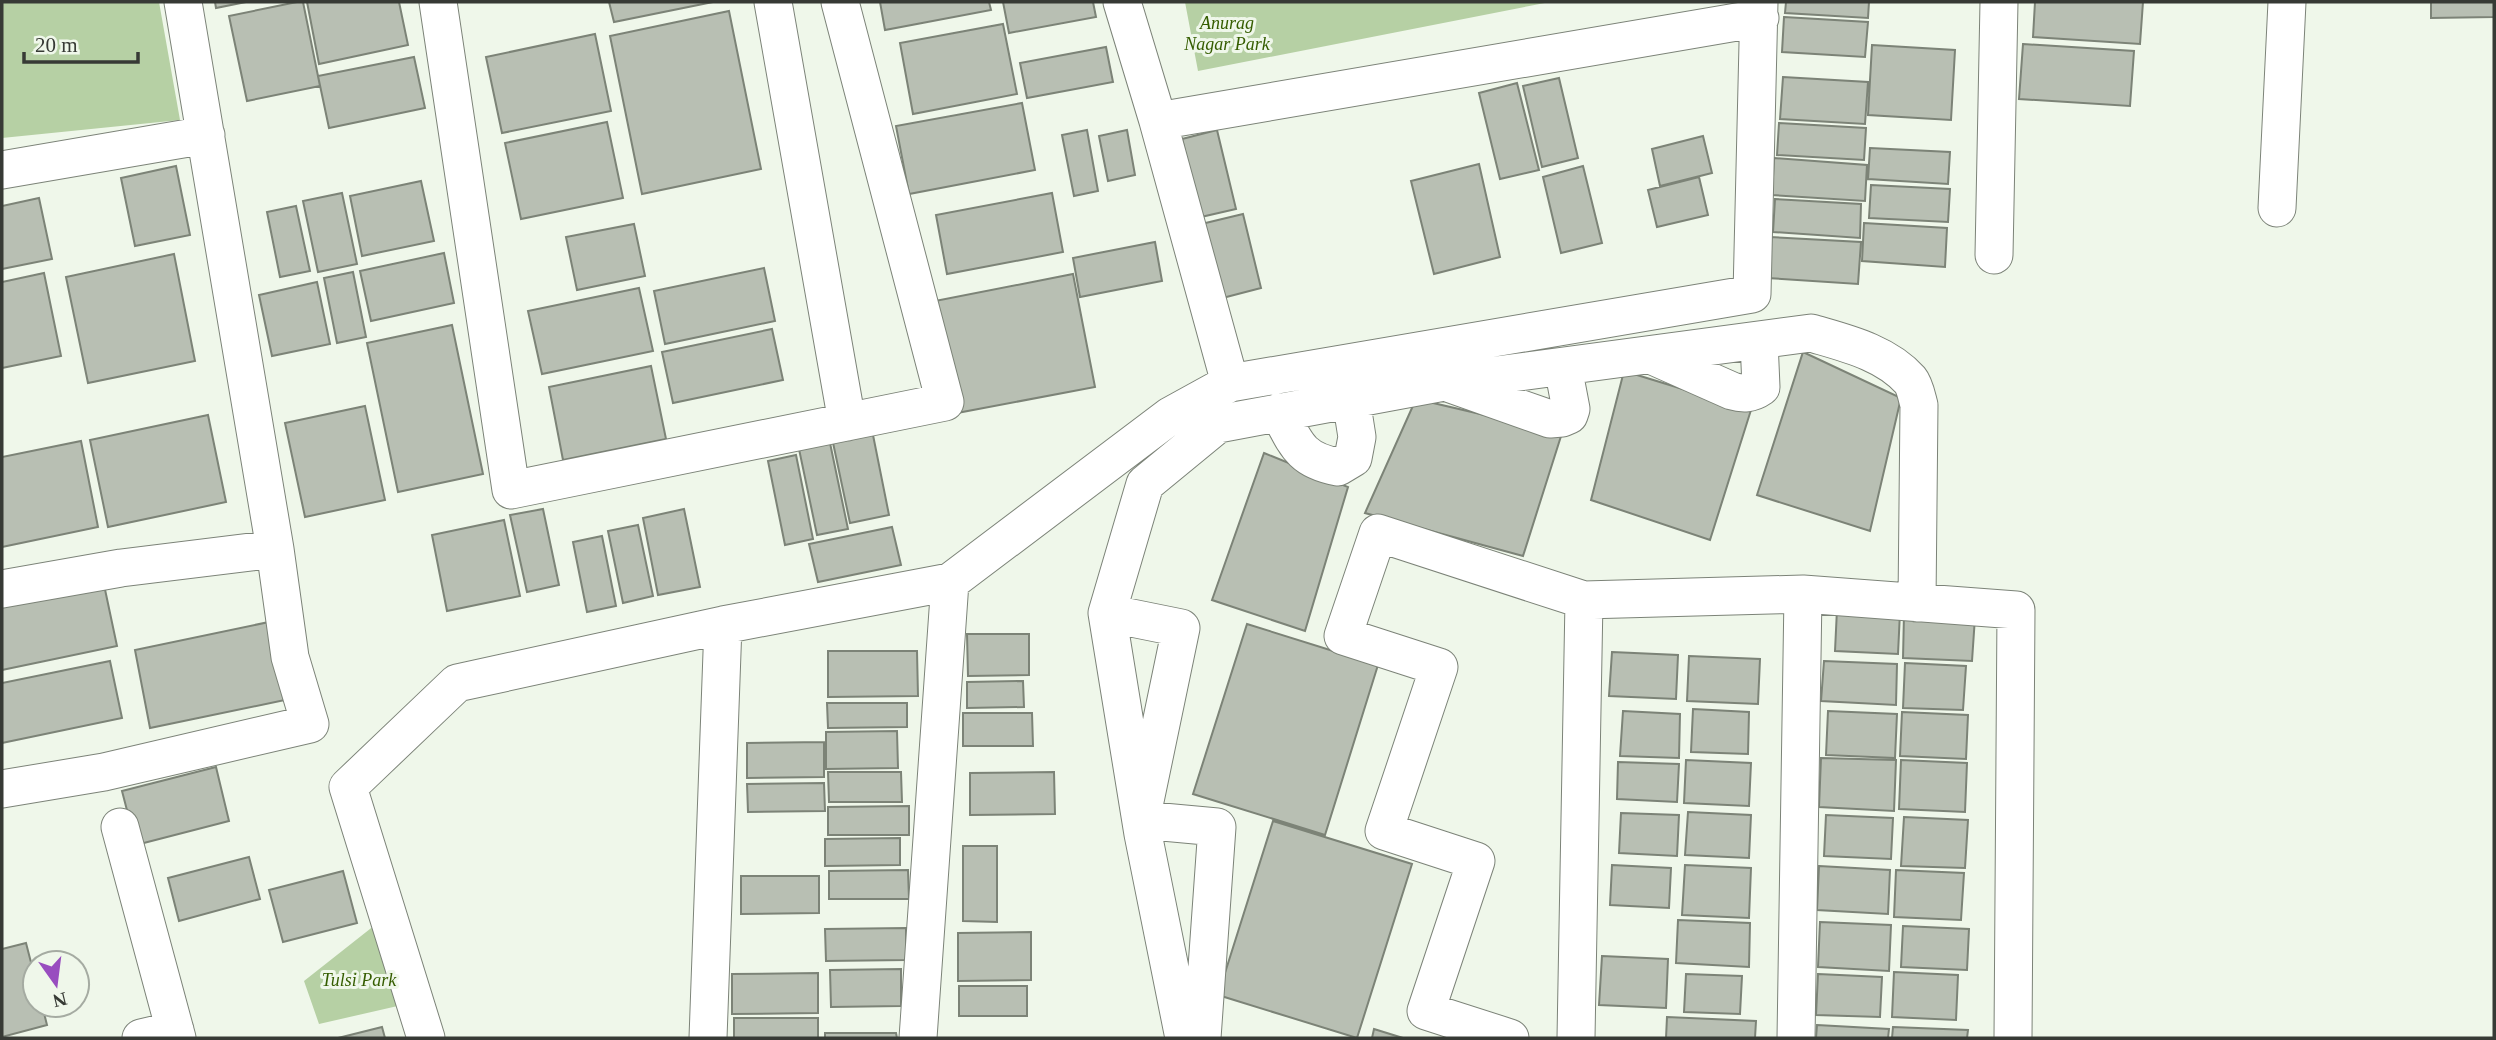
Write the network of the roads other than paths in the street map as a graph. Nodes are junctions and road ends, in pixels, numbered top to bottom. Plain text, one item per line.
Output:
1 (183, 2) edge
2 (438, 2) edge
3 (773, 2) edge
4 (840, 2) edge
5 (1122, 2) edge
6 (2000, 2) edge
7 (2287, 2) edge
8 (1760, 10) edge
9 (1158, 121) junction
10 (206, 135) junction
11 (2, 170) edge
12 (2277, 208) dead end
13 (1994, 255) dead end
14 (1759, 341) junction
15 (1652, 356) junction
16 (1563, 367) junction
17 (1444, 382) junction
18 (1230, 383) junction
19 (1351, 399) junction
20 (1279, 412) junction
21 (1170, 416) junction
22 (847, 422) junction
23 (1185, 451) junction
24 (275, 549) junction
25 (950, 582) junction
26 (2, 589) edge
27 (1803, 594) junction
28 (1584, 600) junction
29 (1917, 603) junction
30 (1107, 612) junction
31 (723, 625) junction
32 (2, 789) edge
33 (1141, 820) junction
34 (120, 827) dead end
35 (164, 1035) edge
36 (426, 1038) edge
37 (708, 1038) edge
38 (918, 1038) edge
39 (1184, 1038) edge
40 (1202, 1038) edge
41 (1510, 1038) edge
42 (1576, 1038) edge
43 (1796, 1038) edge
44 (2013, 1038) edge

1 - 10 street
2 - 22 street
3 - 22 street
4 - 22 street
5 - 9 street
6 - 13 street
7 - 12 street
8 - 9 street
8 - 18 street
9 - 18 street
10 - 11 street
10 - 24 street
14 - 15 street
14 - 15 street
14 - 29 street
15 - 16 street
16 - 17 street
16 - 17 street
17 - 19 street
18 - 21 street
19 - 20 street
19 - 20 street
20 - 23 street
21 - 23 street
21 - 25 street
23 - 30 street
24 - 26 street
24 - 32 street
25 - 31 street
25 - 38 street
27 - 28 street
27 - 29 street
27 - 43 street
28 - 41 street
28 - 42 street
29 - 44 street
30 - 33 street
30 - 33 street
31 - 36 street
31 - 37 street
33 - 39 street
33 - 40 street
34 - 35 street

